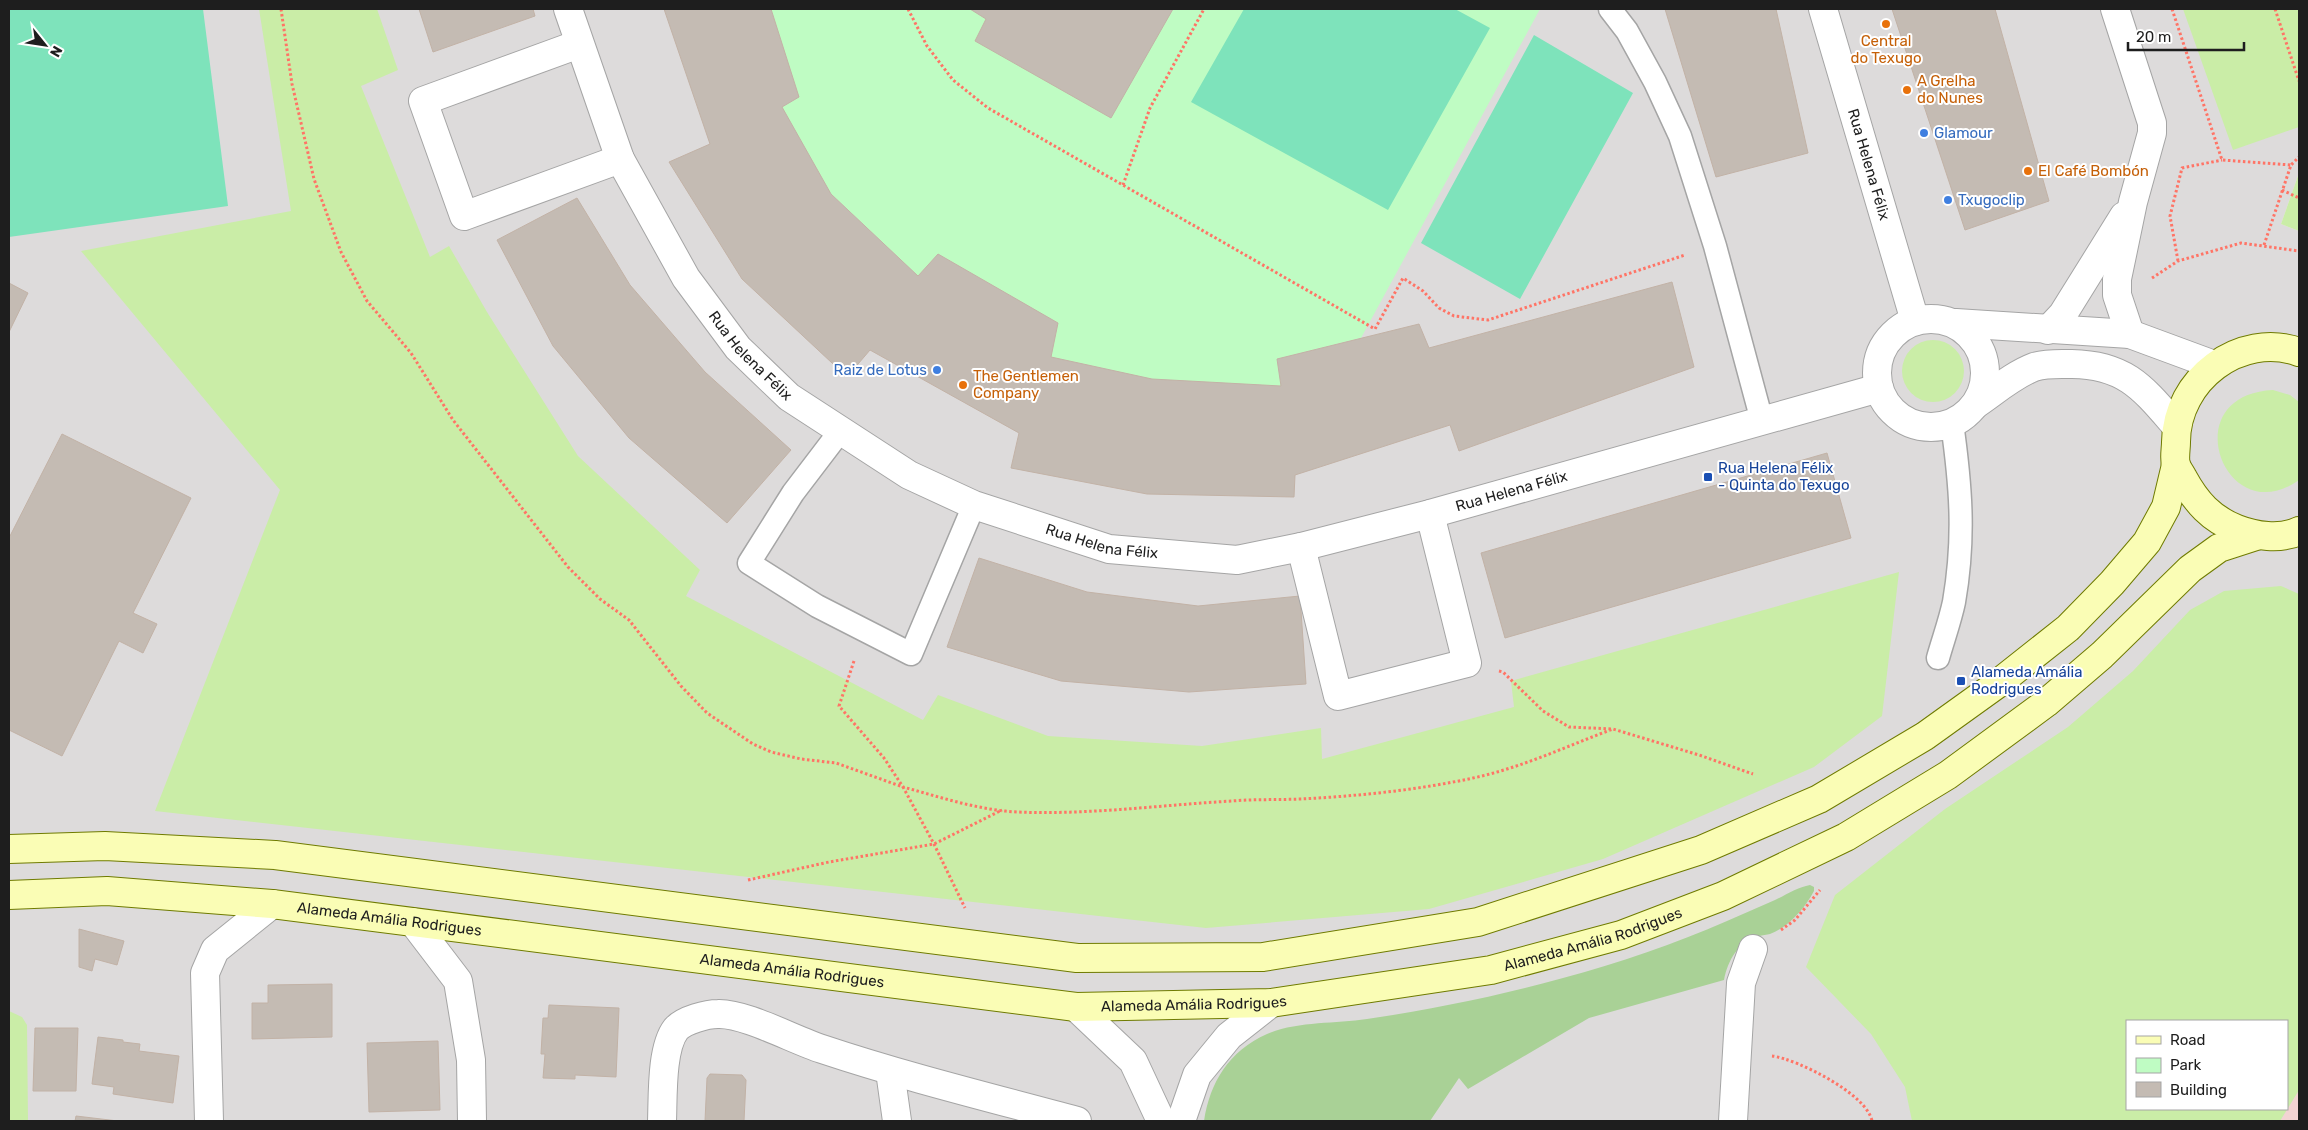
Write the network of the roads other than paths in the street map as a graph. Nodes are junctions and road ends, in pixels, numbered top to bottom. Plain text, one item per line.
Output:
1 (568, 9) edge
2 (1610, 9) edge
3 (1823, 9) edge
4 (2115, 9) edge
5 (579, 44) junction
6 (620, 159) junction
7 (2134, 202) junction
8 (1915, 320) junction
9 (1956, 323) junction
10 (2048, 330) junction
11 (2130, 334) junction
12 (2299, 352) edge
13 (2214, 365) junction
14 (1879, 388) junction
15 (1976, 404) junction
16 (1762, 421) junction
17 (1952, 423) junction
18 (2176, 426) junction
19 (840, 430) junction
20 (2176, 465) junction
21 (974, 505) junction
22 (1430, 514) junction
23 (2297, 534) edge
24 (2256, 536) junction
25 (1301, 548) junction
26 (1938, 658) dead end
27 (13, 848) edge
28 (9, 895) edge
29 (272, 904) junction
30 (413, 922) junction
31 (1753, 949) dead end
32 (1270, 1003) junction
33 (1076, 1007) junction
34 (890, 1071) junction
35 (209, 1121) edge
36 (472, 1121) edge
37 (662, 1121) edge
38 (897, 1121) edge
39 (1077, 1121) edge
40 (1161, 1121) edge
41 (1181, 1121) edge
42 (1733, 1121) edge

1 - 5 street, Rua Helena Félix
2 - 16 lane
3 - 8 street, Rua Helena Félix
4 - 7 street
5 - 6 street, Rua Helena Félix
5 - 6 street
6 - 19 street, Rua Helena Félix
7 - 10 street
7 - 11 street
8 - 9 street
8 - 14 street
9 - 10 street
9 - 15 street
10 - 11 street
11 - 13 street
12 - 13 street
13 - 18 street
14 - 16 street, Rua Helena Félix
14 - 17 street
15 - 17 street
15 - 18 street
16 - 22 street, Rua Helena Félix
17 - 26 lane
18 - 20 street
19 - 21 street, Rua Helena Félix
19 - 21 lane
20 - 24 street
20 - 27 street
21 - 25 street, Rua Helena Félix
22 - 25 street, Rua Helena Félix
22 - 25 street
23 - 24 street
24 - 32 street, Alameda Amália Rodrigues
28 - 29 street, Alameda Amália Rodrigues
29 - 30 street, Alameda Amália Rodrigues
29 - 35 street
30 - 33 street, Alameda Amália Rodrigues
30 - 36 street
31 - 42 street
32 - 33 street, Alameda Amália Rodrigues
32 - 41 street
33 - 40 street
34 - 37 street
34 - 38 street
34 - 39 street

